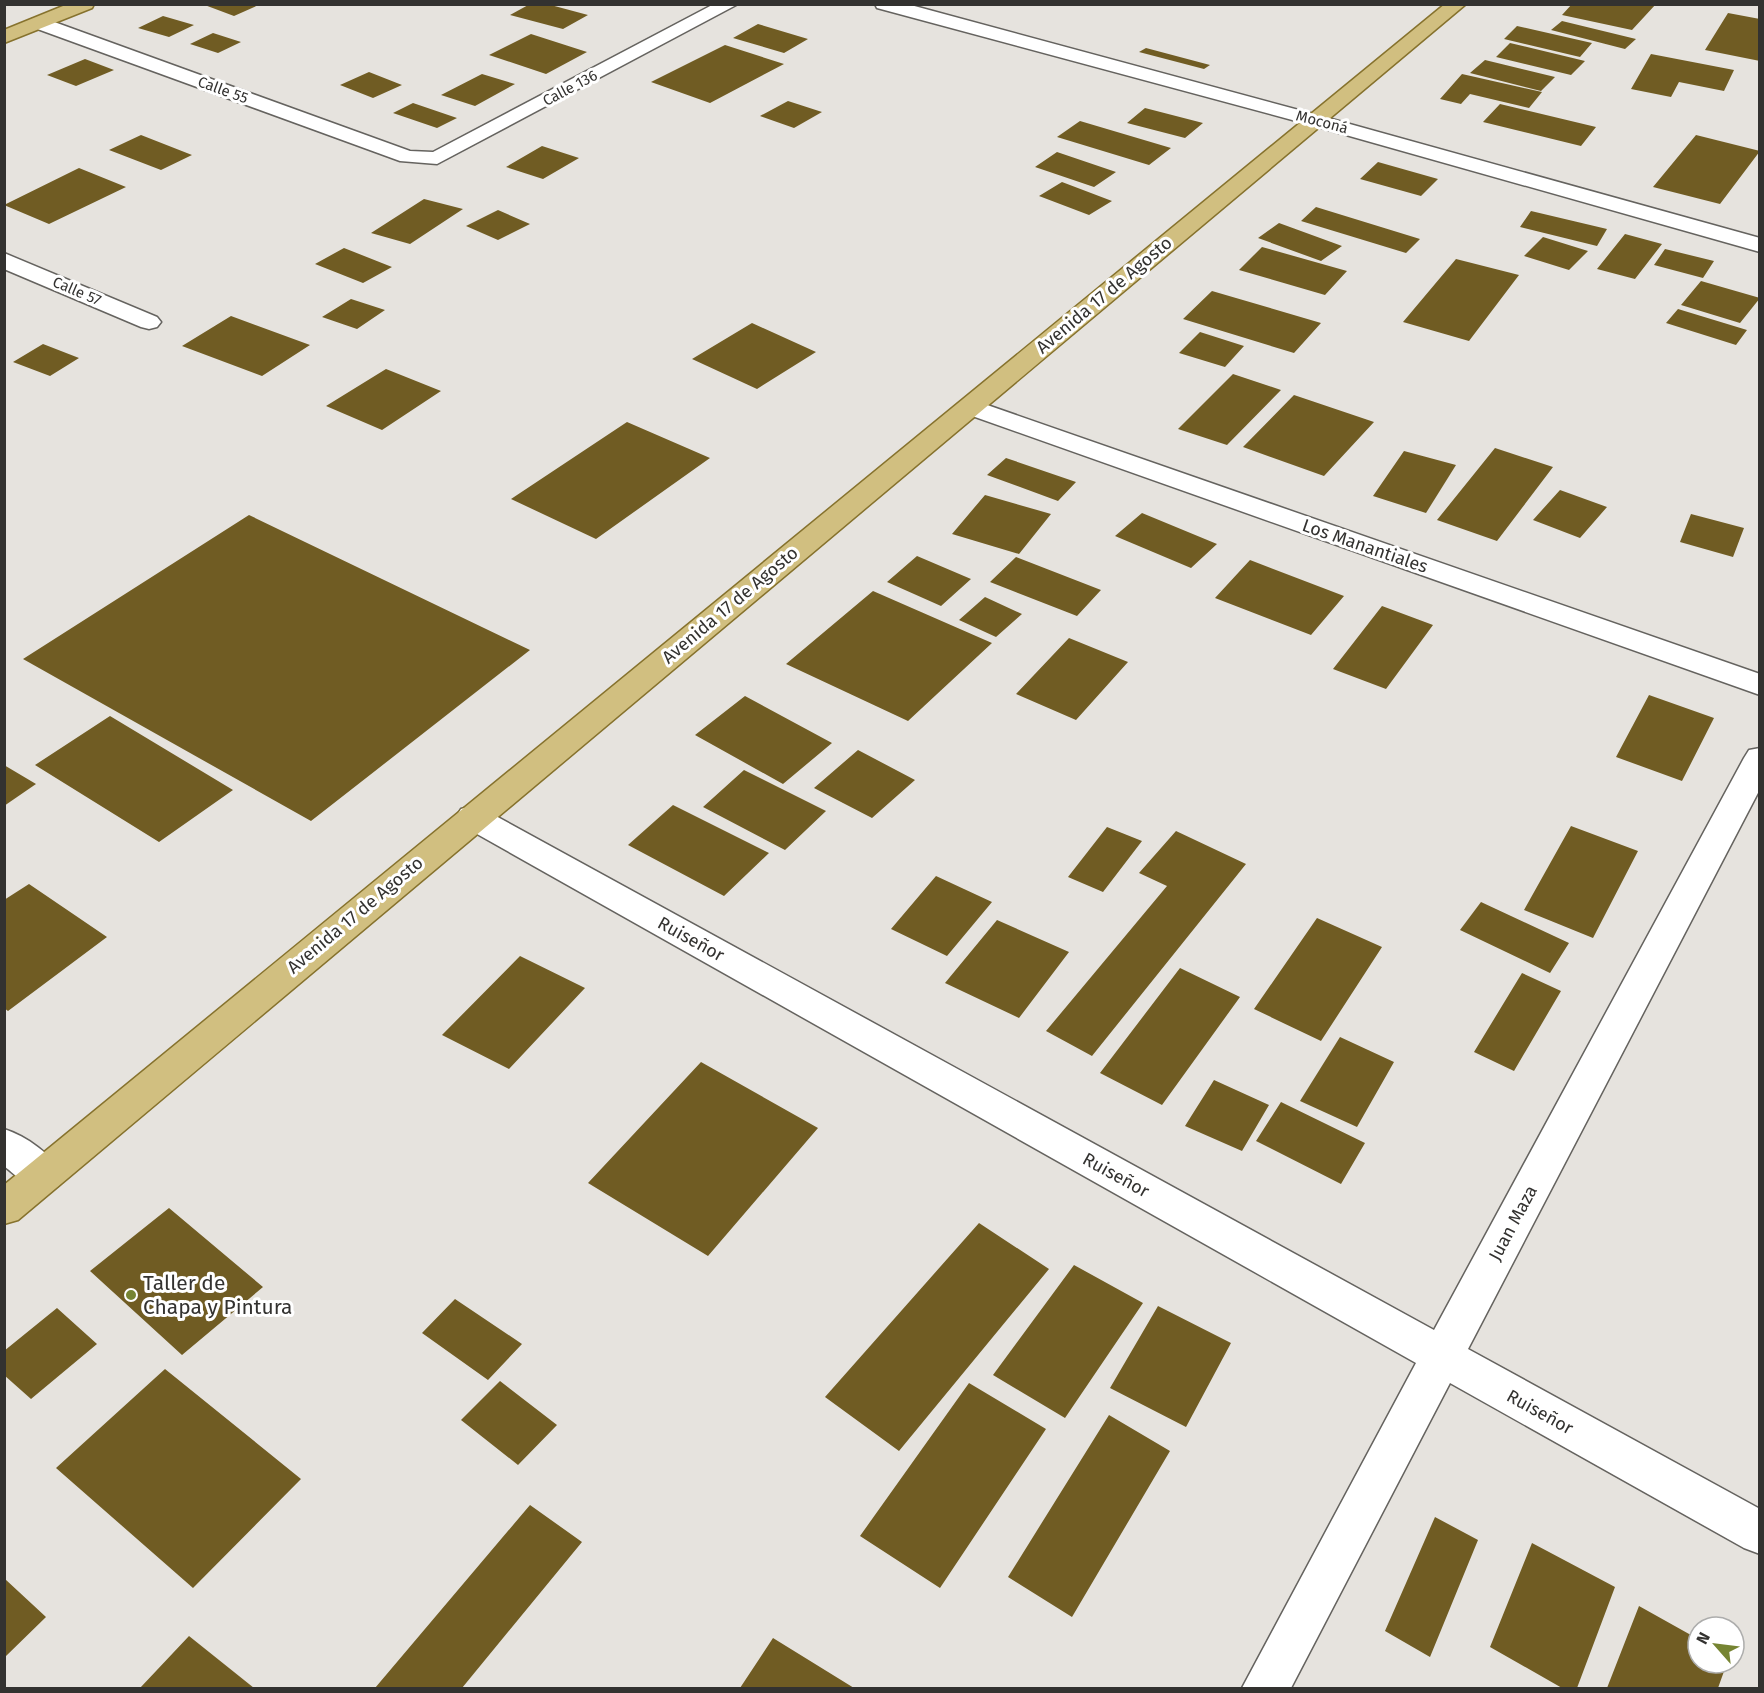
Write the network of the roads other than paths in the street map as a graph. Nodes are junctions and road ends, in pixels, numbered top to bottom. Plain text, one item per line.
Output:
1 (85, 4) edge
2 (729, 4) edge
3 (884, 4) edge
4 (1457, 4) edge
5 (39, 23) junction
6 (4, 37) edge
7 (1314, 120) junction
8 (407, 157) joint
9 (1760, 245) edge
10 (4, 260) edge
11 (149, 322) dead end
12 (970, 406) junction
13 (1760, 685) edge
14 (1760, 758) edge
15 (472, 817) junction
16 (4, 1144) edge
17 (44, 1175) junction
18 (4, 1208) edge
19 (1442, 1357) junction
20 (1760, 1533) edge
21 (1266, 1689) edge

1 - 5 main road
2 - 8 street, Calle 136
3 - 7 street, Moconá
4 - 7 main road, Avenida 17 de Agosto
5 - 6 main road
5 - 8 street, Calle 55
7 - 9 street, Moconá
7 - 12 main road, Avenida 17 de Agosto
10 - 11 street, Calle 57
12 - 13 street, Los Manantiales
12 - 15 main road, Avenida 17 de Agosto
14 - 19 street, Juan Maza
15 - 17 main road, Avenida 17 de Agosto
15 - 19 street, Ruiseñor
16 - 17 street
17 - 18 main road, Avenida 17 de Agosto
19 - 20 street, Ruiseñor
19 - 21 street, Juan Maza

